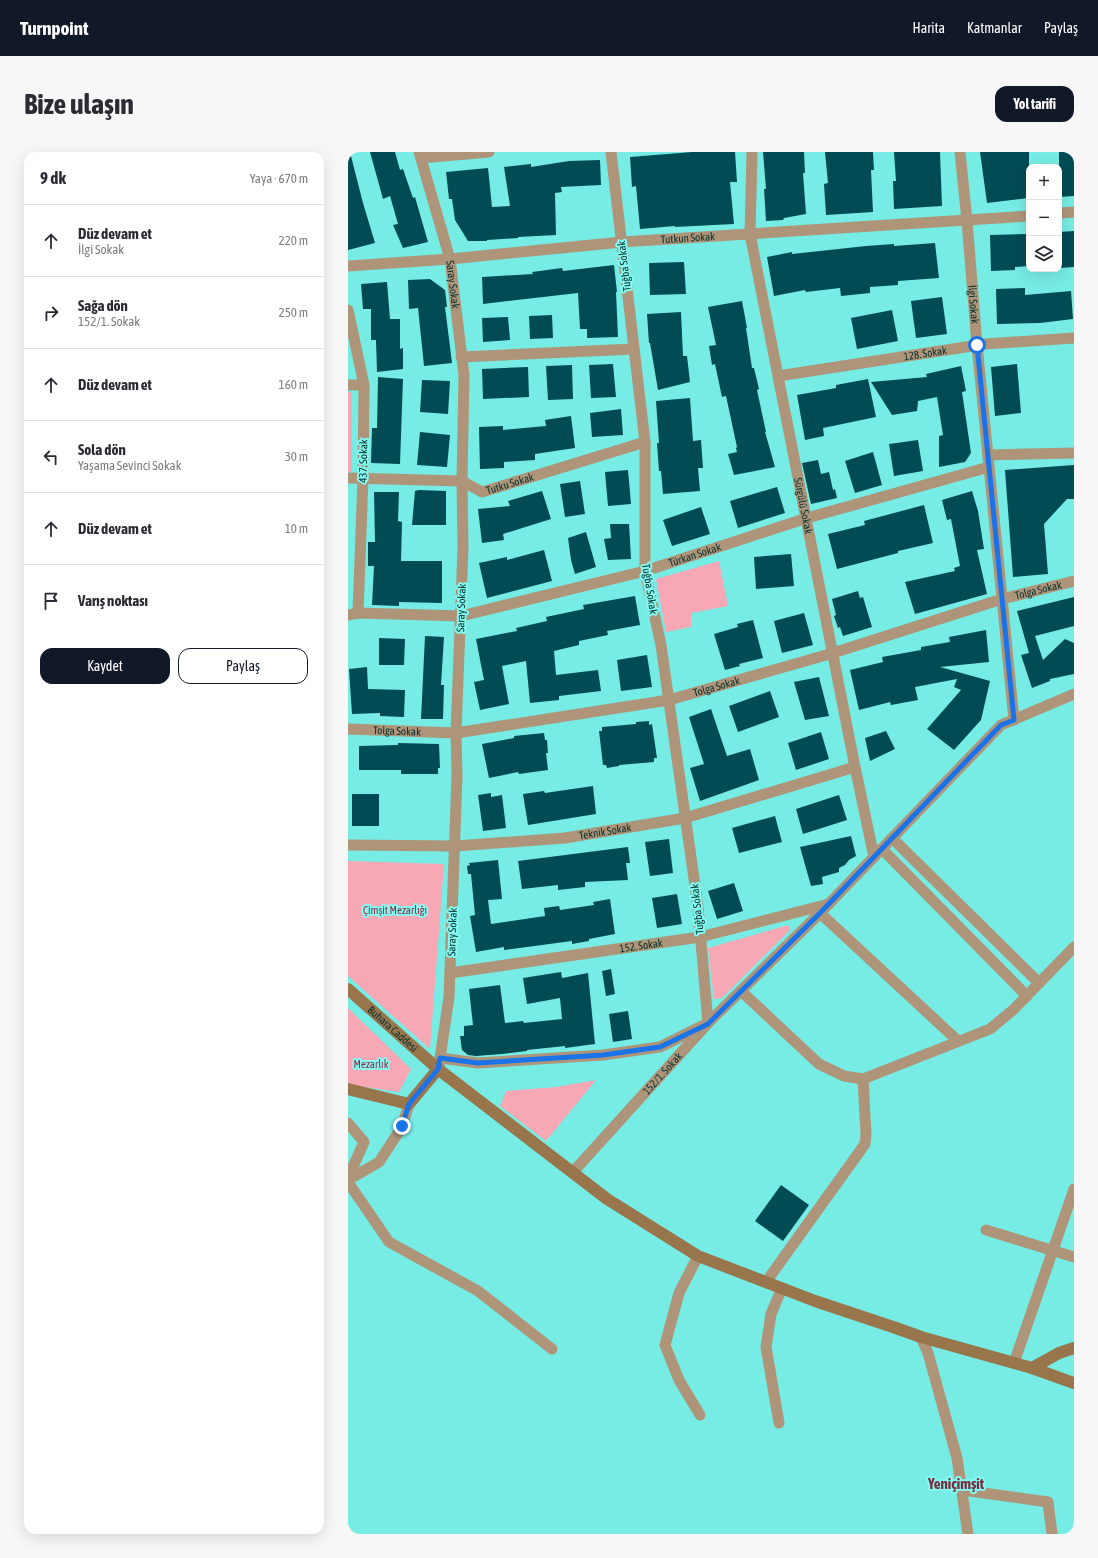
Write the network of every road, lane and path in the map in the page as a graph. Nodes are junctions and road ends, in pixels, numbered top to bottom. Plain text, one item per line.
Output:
1 (490, 152) edge
2 (611, 152) edge
3 (752, 152) edge
4 (960, 152) edge
5 (420, 155) edge
6 (1074, 212) edge
7 (1062, 213) edge
8 (1026, 216) edge
9 (967, 220) junction
10 (750, 234) junction
11 (622, 242) junction
12 (450, 259) junction
13 (348, 266) edge
14 (348, 310) edge
15 (1074, 338) edge
16 (977, 345) junction
17 (634, 349) junction
18 (461, 357) junction
19 (778, 376) junction
20 (348, 385) edge
21 (364, 385) junction
22 (645, 442) junction
23 (1074, 453) edge
24 (988, 455) junction
25 (989, 467) junction
26 (348, 478) edge
27 (363, 478) junction
28 (462, 481) junction
29 (806, 518) junction
30 (645, 571) junction
31 (1074, 581) edge
32 (1002, 599) junction
33 (353, 614) edge
34 (461, 616) junction
35 (833, 653) junction
36 (1074, 694) edge
37 (669, 700) junction
38 (1014, 720) junction
39 (348, 729) edge
40 (456, 733) junction
41 (855, 767) junction
42 (685, 818) junction
43 (892, 838) junction
44 (348, 845) edge
45 (455, 846) junction
46 (882, 849) junction
47 (874, 857) junction
48 (829, 904) junction
49 (820, 913) junction
50 (700, 937) junction
51 (1074, 947) edge
52 (450, 973) junction
53 (1039, 984) junction
54 (348, 989) edge
55 (741, 991) junction
56 (1027, 996) junction
57 (708, 1024) junction
58 (958, 1041) junction
59 (439, 1063) junction
60 (863, 1079) junction
61 (348, 1090) edge
62 (409, 1104) junction
63 (348, 1123) edge
64 (573, 1172) junction
65 (348, 1180) edge
66 (1074, 1189) edge
67 (986, 1230) dead end
68 (1054, 1251) junction
69 (698, 1256) junction
70 (1074, 1256) edge
71 (766, 1282) junction
72 (782, 1288) junction
73 (920, 1338) junction
74 (1074, 1348) edge
75 (552, 1349) dead end
76 (1014, 1363) junction
77 (1032, 1368) junction
78 (1074, 1383) edge
79 (700, 1415) dead end
80 (779, 1423) dead end
81 (962, 1490) junction
82 (968, 1534) edge
83 (1052, 1534) edge

1 - 5 street
2 - 11 street, Tuğba Sokak
3 - 10 street, Sürgülü Sokak
4 - 9 street, İlgi Sokak
5 - 12 street, Saray Sokak
6 - 7 street
8 - 9 street, Tutkun Sokak
9 - 10 street, Tutkun Sokak
9 - 16 street, İlgi Sokak
10 - 11 street, Tutkun Sokak
10 - 19 street, Sürgülü Sokak
11 - 12 street, Tutkun Sokak
11 - 17 street, Tuğba Sokak
12 - 13 street, Tutkun Sokak
12 - 18 street, Saray Sokak
14 - 21 street, 437. Sokak
15 - 16 street, 128. Sokak
16 - 19 street, 128. Sokak
16 - 24 street, İlgi Sokak
17 - 18 street
17 - 22 street, Tuğba Sokak
18 - 28 street, Saray Sokak
19 - 29 street, Sürgülü Sokak
20 - 21 street
21 - 27 street, 437. Sokak
22 - 28 street, Tutku Sokak
22 - 30 street, Tuğba Sokak
23 - 24 street
24 - 25 street, İlgi Sokak
25 - 29 street, Türkan Sokak
25 - 32 street, İlgi Sokak
26 - 27 street, Tutku Sokak
27 - 28 street, Tutku Sokak
27 - 33 street, 437. Sokak
28 - 34 street, Saray Sokak
29 - 30 street, Türkan Sokak
29 - 35 street, Sürgülü Sokak
30 - 34 street, Türkan Sokak
30 - 37 street, Tuğba Sokak
31 - 32 street, Tolga Sokak
32 - 35 street, Tolga Sokak
32 - 38 street, İlgi Sokak
33 - 34 street, Türkan Sokak
34 - 40 street, Saray Sokak
35 - 37 street, Tolga Sokak
35 - 41 street, Sürgülü Sokak
36 - 38 street, 152/1. Sokak
37 - 40 street, Tolga Sokak
37 - 42 street, Tuğba Sokak
38 - 43 street, 152/1. Sokak
39 - 40 street, Tolga Sokak
40 - 45 street, Saray Sokak
41 - 42 street, Teknik Sokak
41 - 47 street, Sürgülü Sokak
42 - 45 street, Teknik Sokak
42 - 50 street, Tuğba Sokak
43 - 46 street, 152/1. Sokak
43 - 53 street
44 - 45 street, Teknik Sokak
45 - 52 street, Saray Sokak
46 - 47 street, 152/1. Sokak
46 - 56 street
47 - 48 street, 152/1. Sokak
48 - 49 street, 152/1. Sokak
48 - 50 street, 152. Sokak
49 - 55 street, 152/1. Sokak
49 - 58 street
50 - 52 street, 152. Sokak
50 - 57 street, Tuğba Sokak
51 - 53 street
52 - 59 street, Saray Sokak
53 - 56 street
54 - 59 street, Buhara Caddesi
55 - 57 street, 152/1. Sokak
55 - 60 street
56 - 58 street
57 - 59 street
57 - 64 street, 152/1. Sokak
58 - 60 street
59 - 62 street
59 - 64 street, Buhara Caddesi
60 - 71 street
61 - 62 street
62 - 65 street
63 - 65 street
64 - 69 street, Buhara Caddesi
65 - 75 street
66 - 68 street
67 - 68 street
68 - 70 street
68 - 76 street
69 - 71 street, Buhara Caddesi
69 - 79 street
71 - 72 street, Buhara Caddesi
72 - 73 street, Buhara Caddesi
72 - 80 street
73 - 76 street, Buhara Caddesi
73 - 81 street
74 - 77 street
76 - 77 street, Buhara Caddesi
77 - 78 street, Buhara Caddesi
81 - 82 street
81 - 83 street

